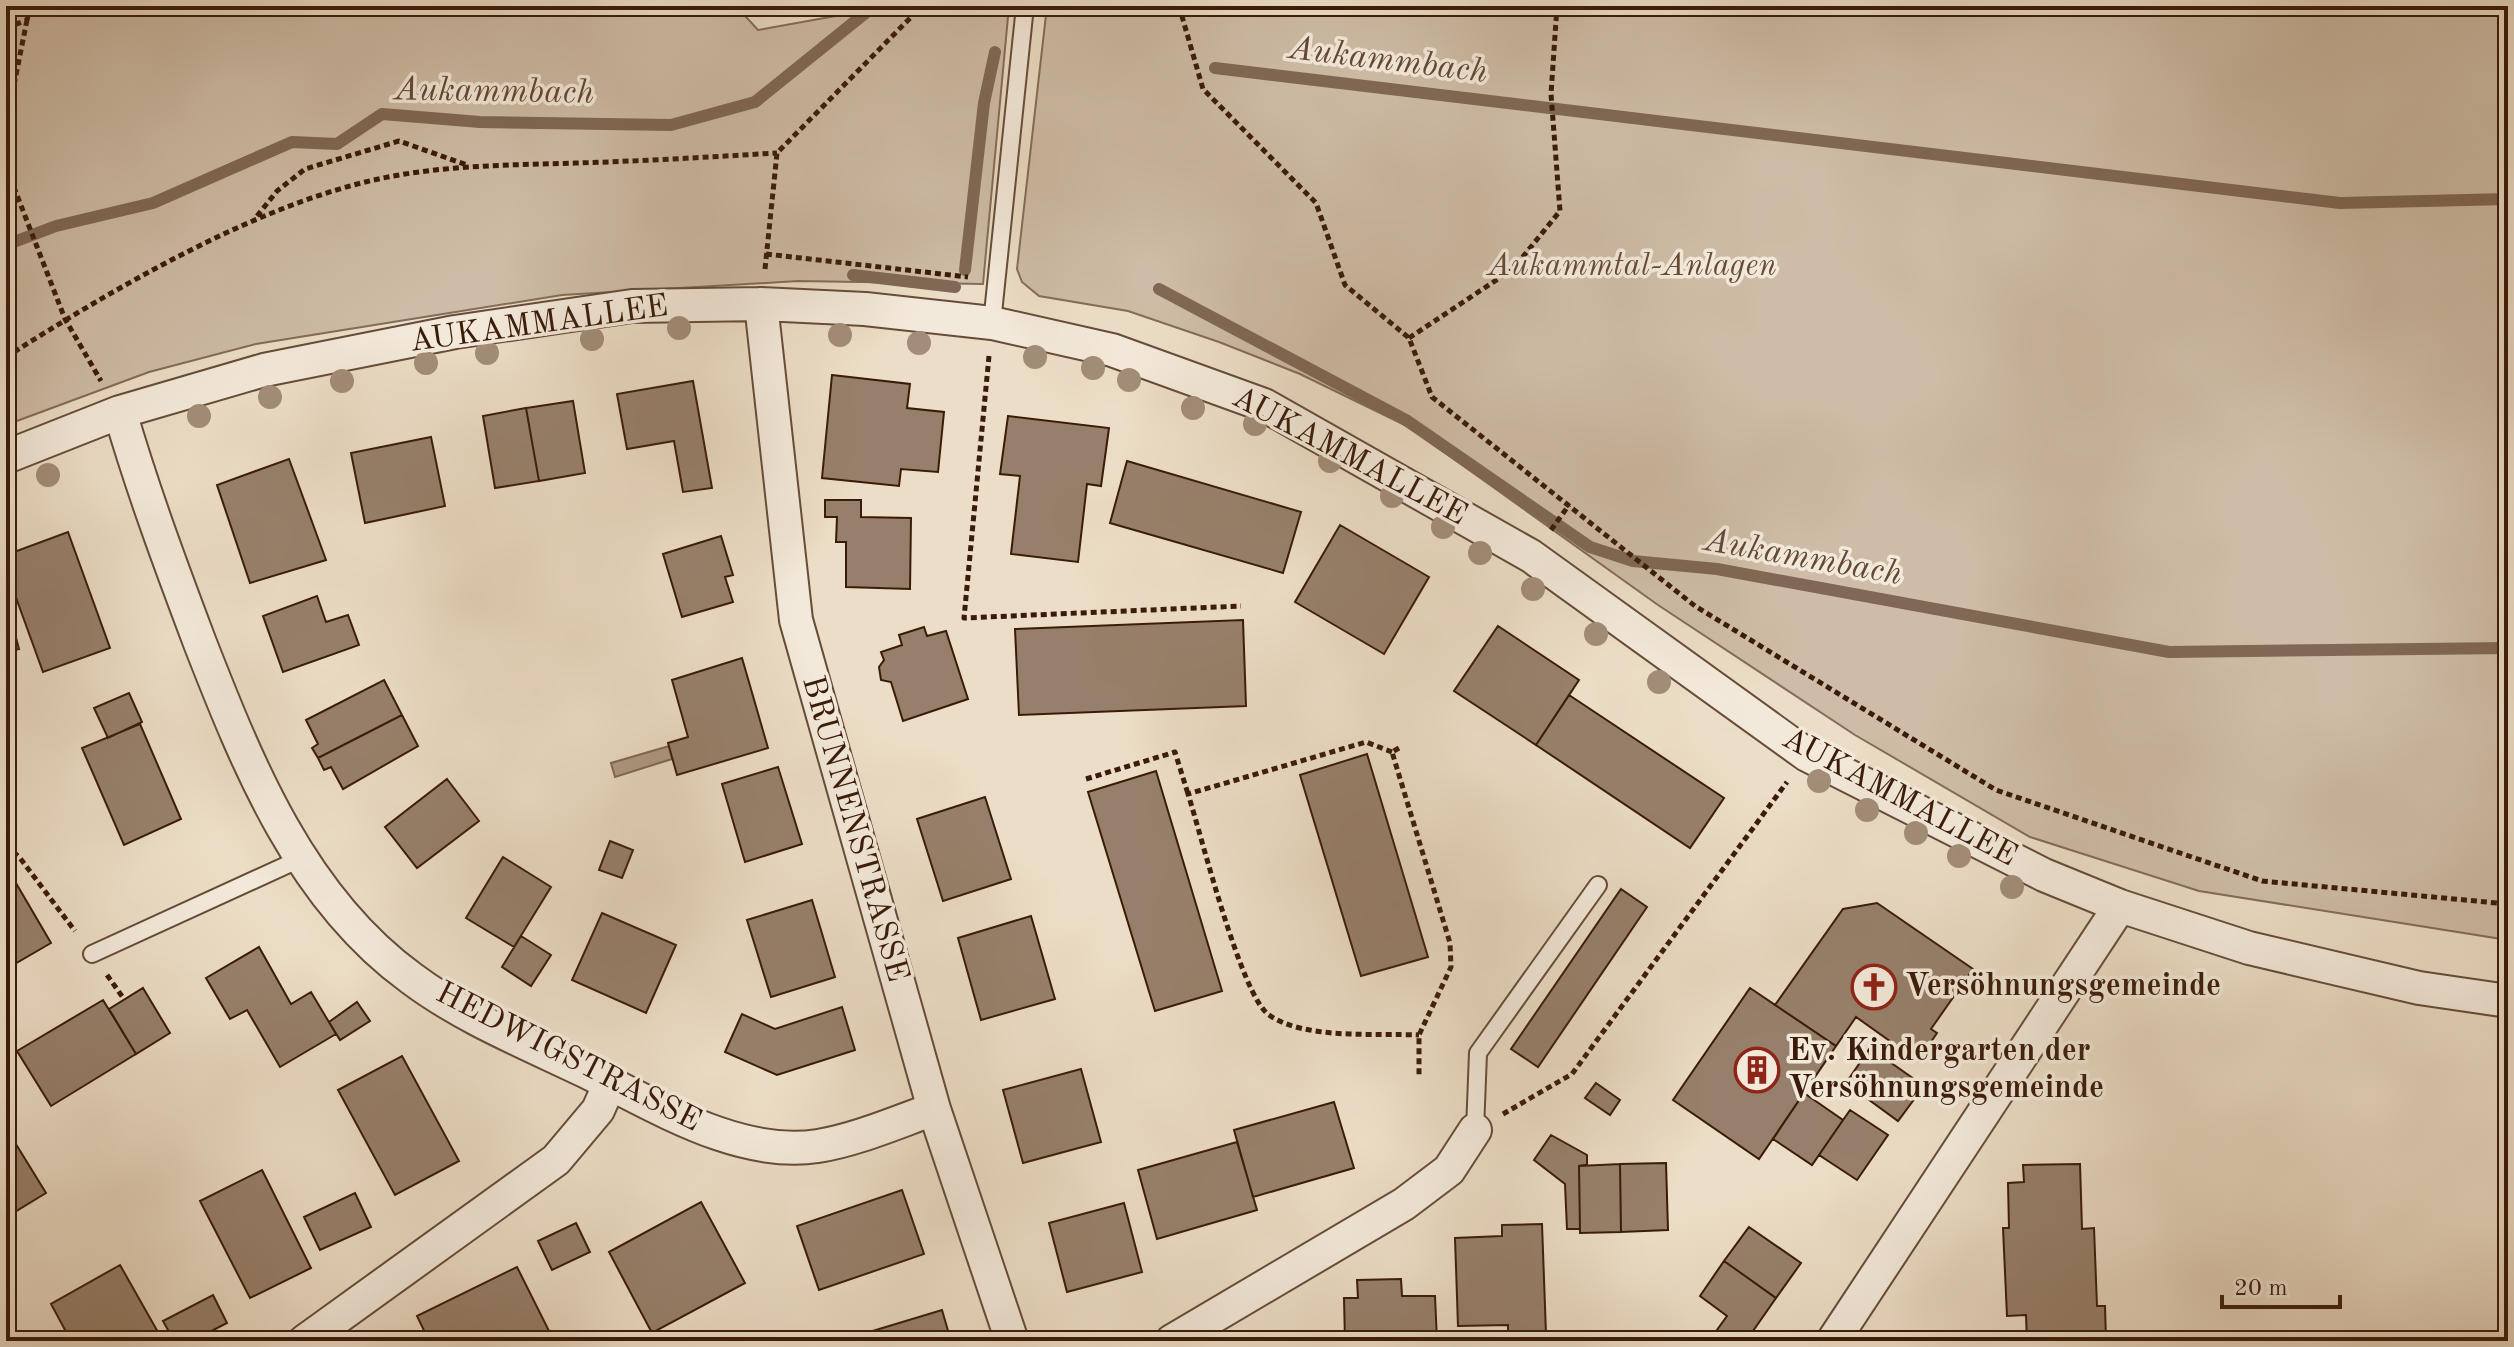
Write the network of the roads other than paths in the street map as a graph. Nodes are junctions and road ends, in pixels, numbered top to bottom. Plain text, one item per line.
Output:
1 (1025, 6) edge
2 (761, 304) junction
3 (992, 323) junction
4 (120, 412) junction
5 (6, 457) edge
6 (302, 858) junction
7 (1598, 885) dead end
8 (2120, 906) junction
9 (92, 954) road end
10 (2508, 1001) edge
11 (610, 1083) junction
12 (934, 1109) junction
13 (1475, 1130) joint
14 (305, 1341) edge
15 (1012, 1341) edge
16 (1172, 1341) edge
17 (1833, 1341) edge

1 - 3 lane
2 - 3 street, AUKAMMALLEE
2 - 4 street, AUKAMMALLEE
2 - 12 street, BRUNNENSTRASSE
3 - 8 street, AUKAMMALLEE
4 - 5 street, AUKAMMALLEE
4 - 6 street, HEDWIGSTRASSE
6 - 9 lane
6 - 11 street, HEDWIGSTRASSE
7 - 13 lane
8 - 10 street, AUKAMMALLEE
8 - 17 street
11 - 12 street, HEDWIGSTRASSE
11 - 14 street
12 - 15 street, BRUNNENSTRASSE
13 - 16 street

